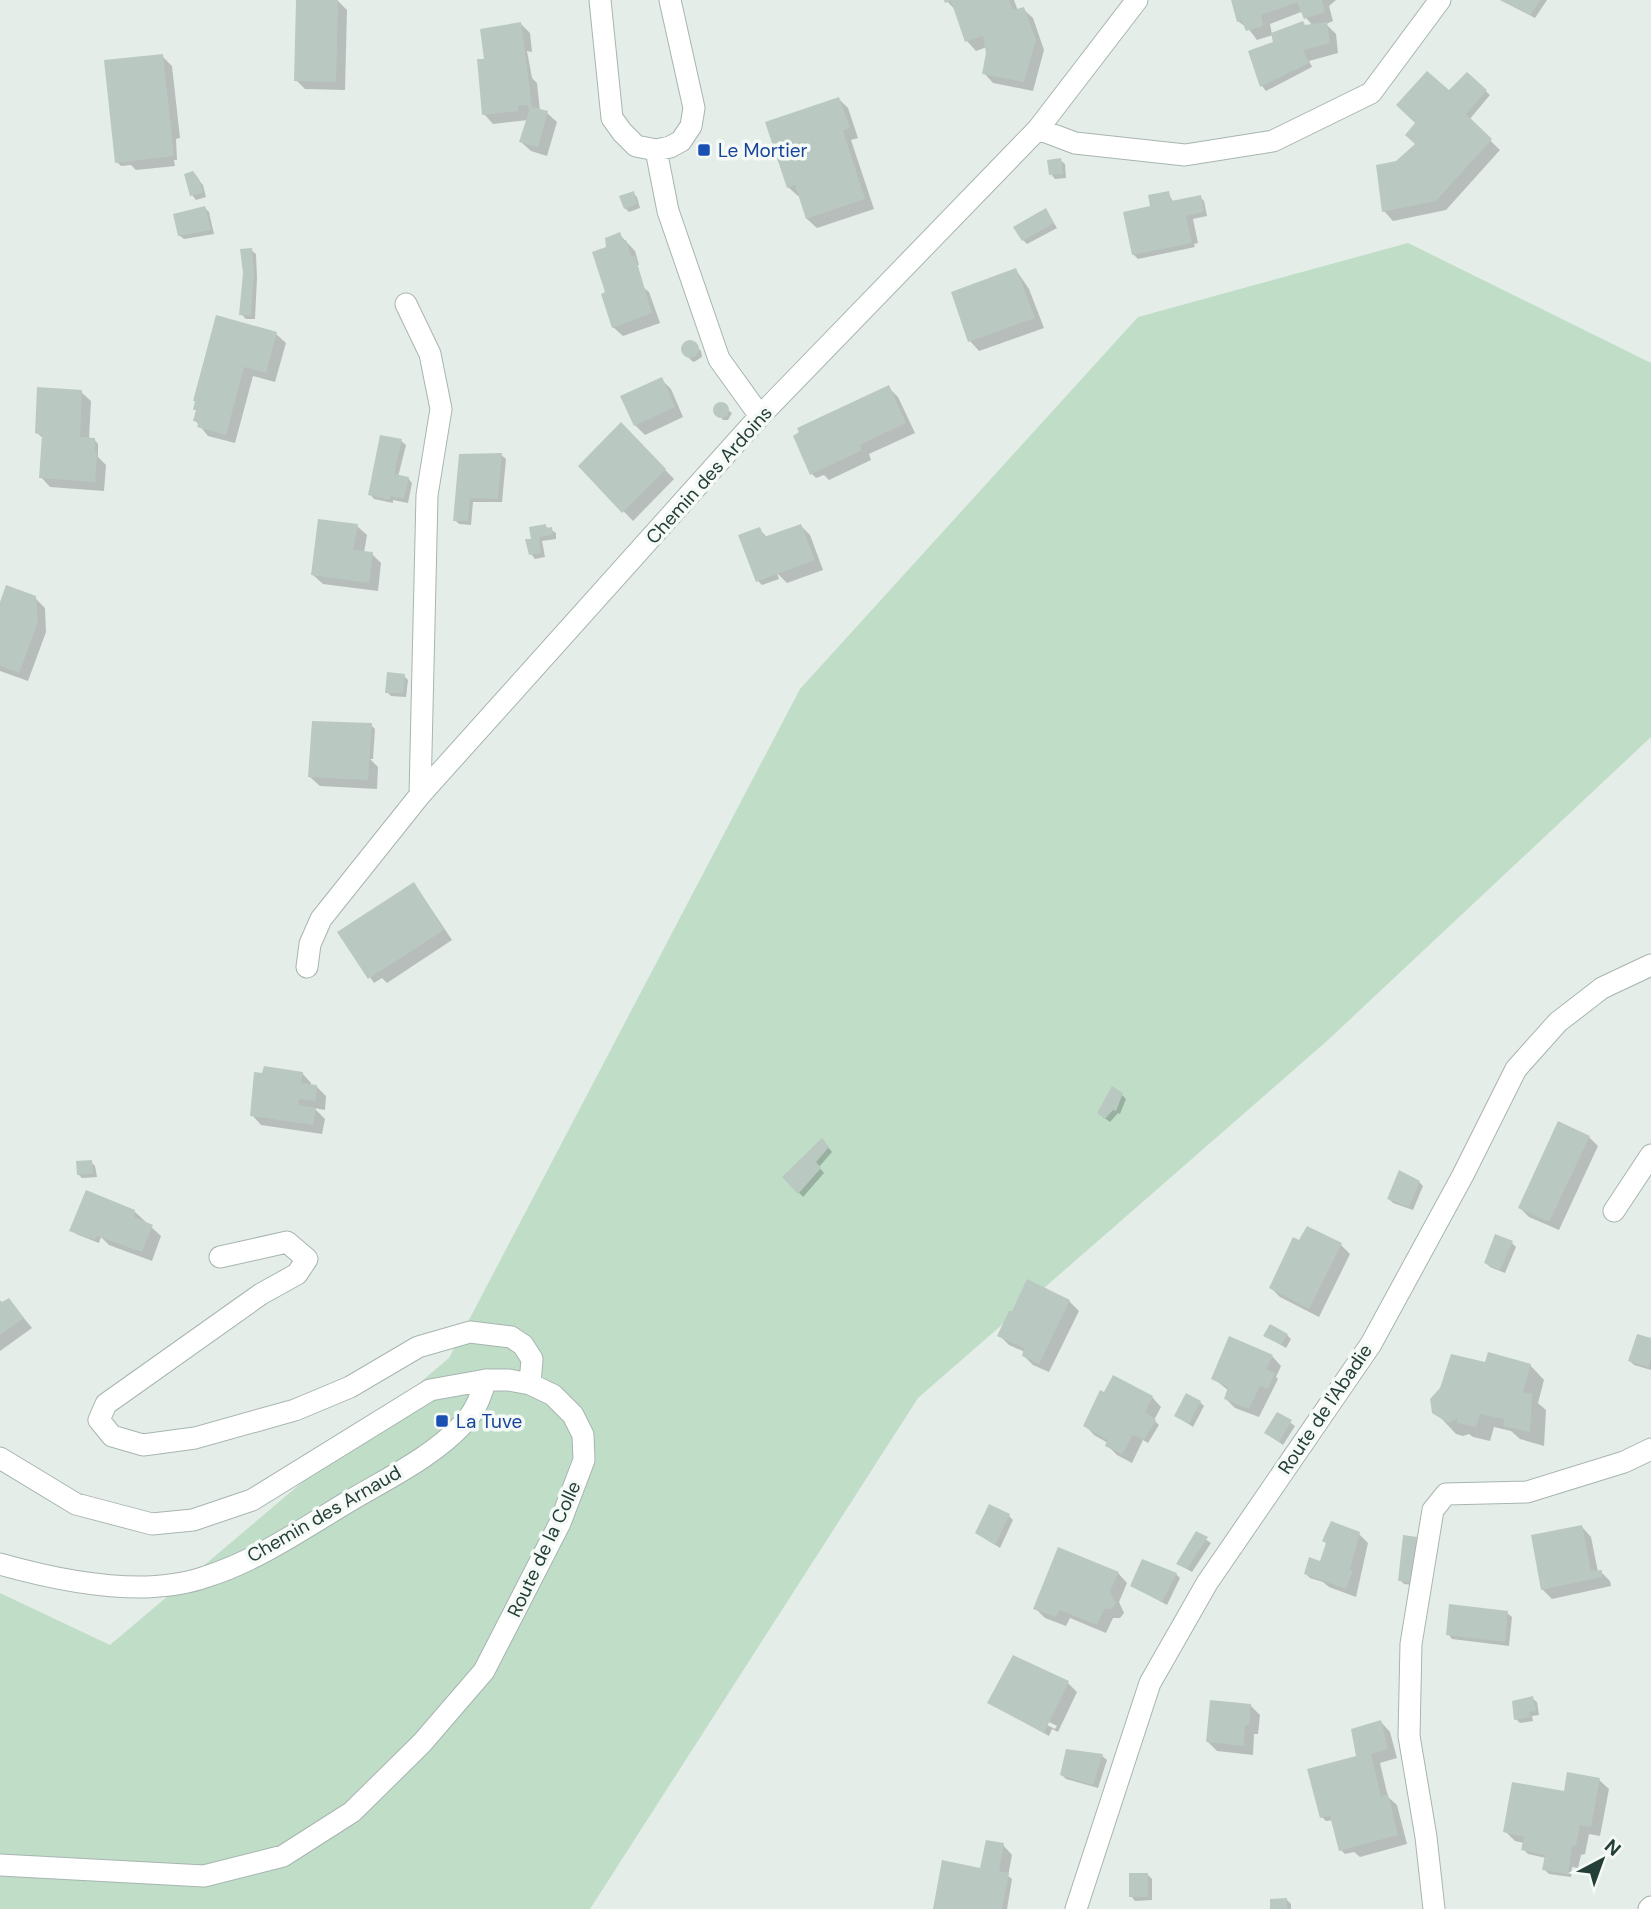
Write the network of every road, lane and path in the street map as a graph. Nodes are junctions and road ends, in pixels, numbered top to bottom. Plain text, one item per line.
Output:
1 (600, 0) edge
2 (670, 0) edge
3 (1138, 0) edge
4 (1440, 0) edge
5 (1038, 130) junction
6 (656, 150) junction
7 (406, 304) dead end
8 (761, 416) junction
9 (420, 795) junction
10 (1651, 965) edge
11 (307, 967) dead end
12 (1651, 1155) edge
13 (1614, 1211) dead end
14 (220, 1257) dead end
15 (486, 1380) junction
16 (530, 1384) junction
17 (1651, 1449) edge
18 (0, 1458) edge
19 (0, 1564) edge
20 (0, 1865) edge
21 (1076, 1909) edge
22 (1434, 1909) edge

1 - 6 street
2 - 6 street
3 - 5 street, Chemin des Ardoins
4 - 5 street
5 - 8 street, Chemin des Ardoins
6 - 8 street
7 - 9 street
8 - 9 street, Chemin des Ardoins
9 - 11 street, Chemin des Ardoins
10 - 21 street, Route de l'Abadie
12 - 13 street
14 - 16 street
15 - 16 street, Route de la Colle
15 - 18 street, Route de la Colle
15 - 19 street, Chemin des Arnaud
16 - 20 street, Route de la Colle
17 - 22 street

